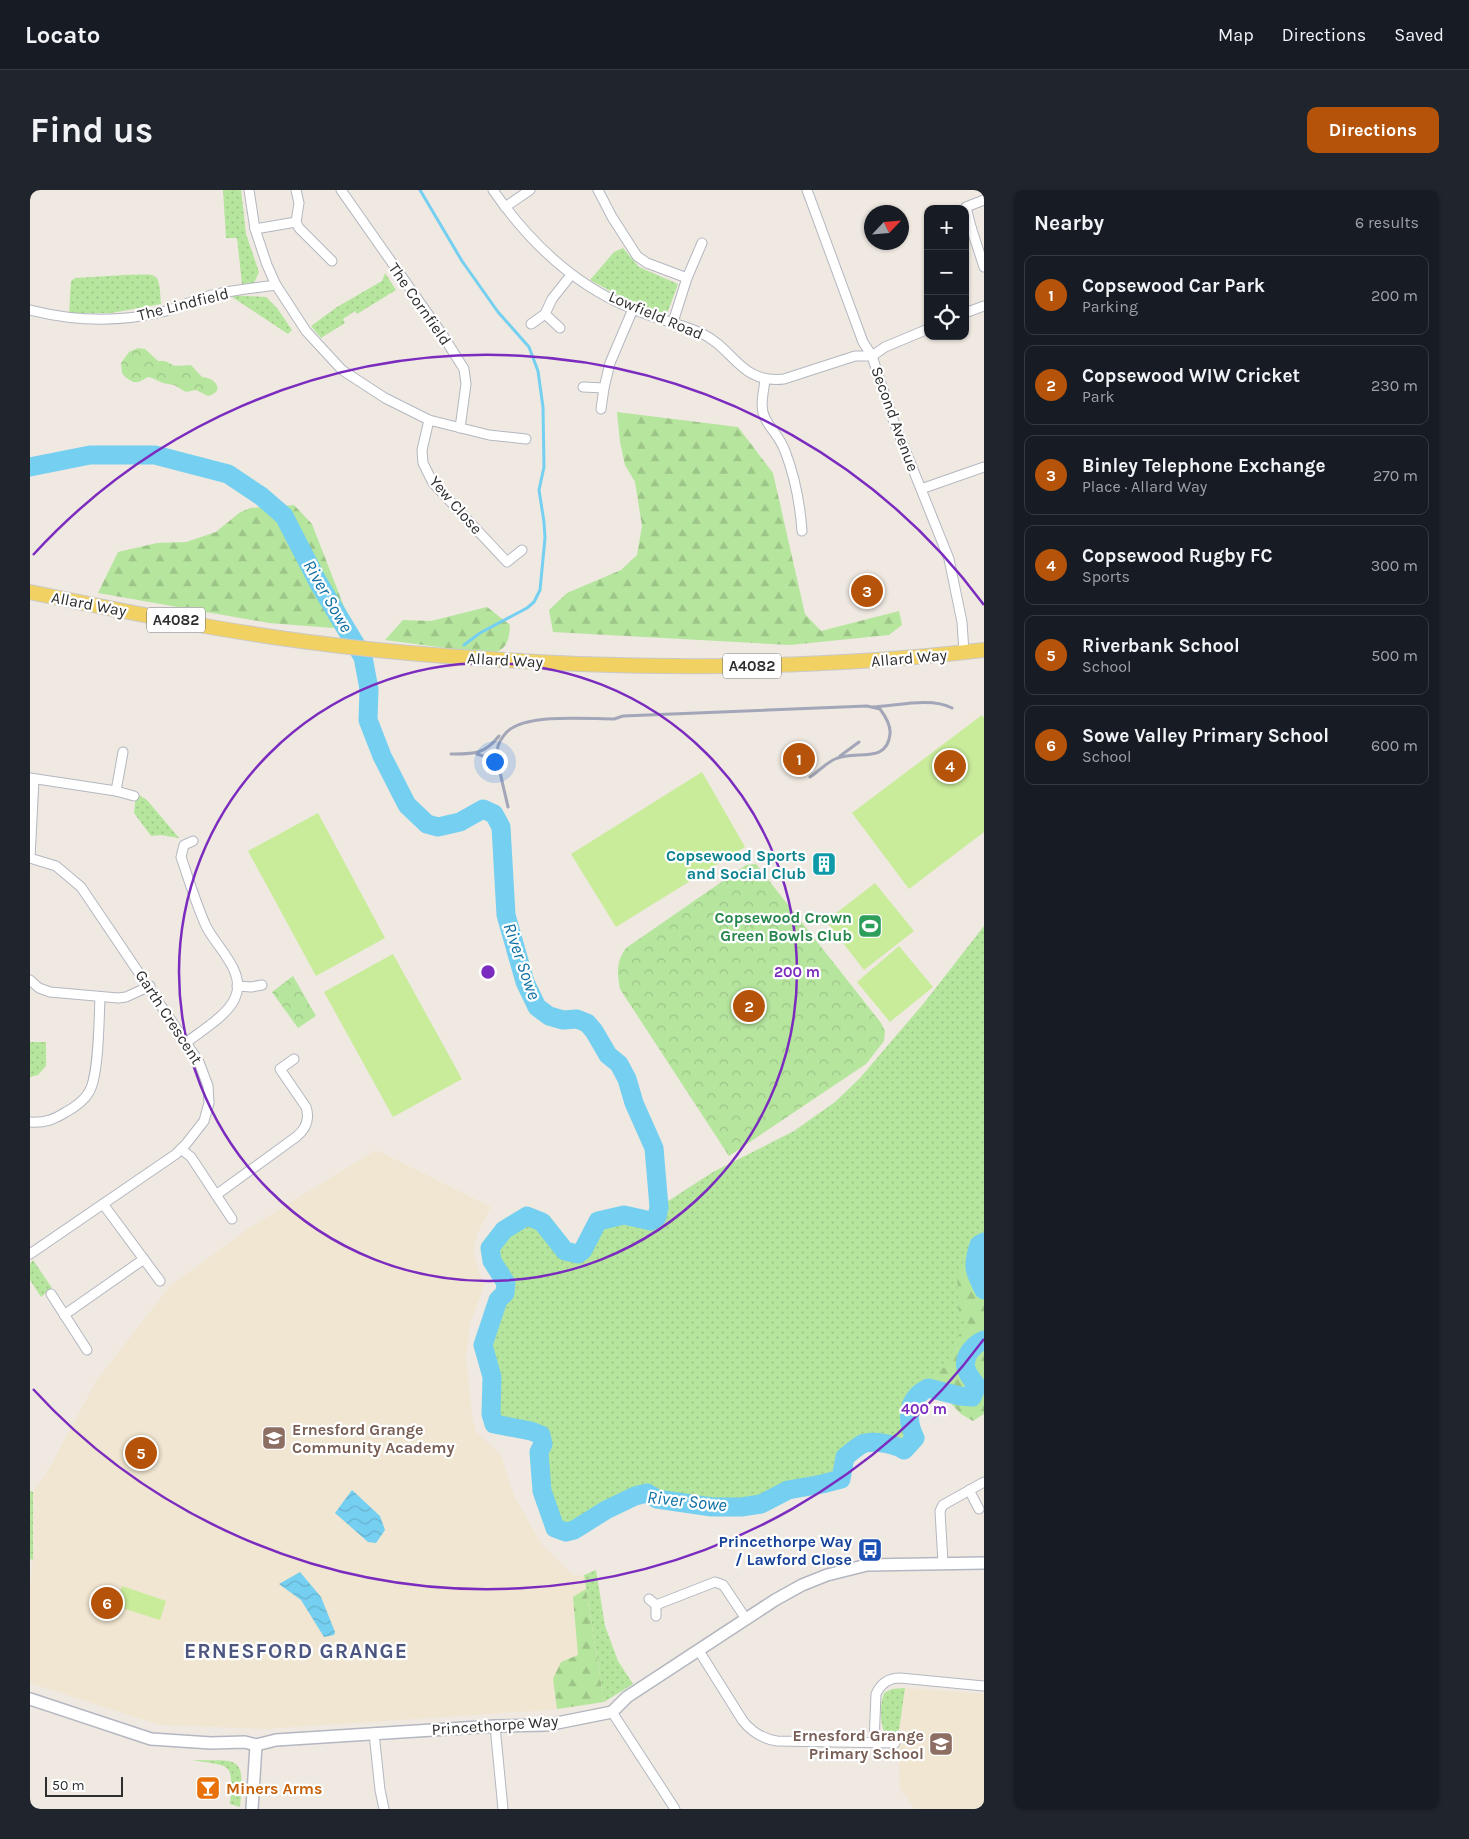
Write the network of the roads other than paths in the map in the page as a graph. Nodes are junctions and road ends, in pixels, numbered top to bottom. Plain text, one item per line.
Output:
1 (249, 190) edge
2 (296, 190) edge
3 (341, 190) edge
4 (493, 190) edge
5 (530, 190) edge
6 (598, 190) edge
7 (807, 190) edge
8 (984, 200) edge
9 (969, 206) edge
10 (505, 207) junction
11 (296, 222) junction
12 (255, 229) junction
13 (969, 230) edge
14 (702, 243) dead end
15 (332, 261) dead end
16 (984, 267) edge
17 (571, 275) junction
18 (687, 278) junction
19 (276, 285) junction
20 (984, 306) edge
21 (632, 309) junction
22 (30, 310) edge
23 (969, 312) edge
24 (545, 314) junction
25 (673, 322) junction
26 (531, 324) dead end
27 (560, 328) dead end
28 (924, 331) edge
29 (872, 356) junction
30 (765, 379) junction
31 (583, 387) dead end
32 (604, 388) junction
33 (601, 409) dead end
34 (428, 420) junction
35 (460, 428) junction
36 (526, 439) dead end
37 (984, 467) edge
38 (921, 489) junction
39 (802, 531) dead end
40 (522, 550) dead end
41 (30, 592) edge
42 (984, 650) edge
43 (964, 652) junction
44 (123, 752) dead end
45 (32, 778) edge
46 (116, 792) junction
47 (134, 796) dead end
48 (192, 840) dead end
49 (30, 858) edge
50 (30, 980) edge
51 (262, 985) dead end
52 (150, 986) junction
53 (237, 986) junction
54 (100, 997) junction
55 (187, 1042) junction
56 (294, 1059) dead end
57 (30, 1122) edge
58 (182, 1149) junction
59 (216, 1194) junction
60 (103, 1204) junction
61 (232, 1219) dead end
62 (31, 1251) edge
63 (144, 1259) junction
64 (160, 1281) dead end
65 (51, 1294) dead end
66 (64, 1315) junction
67 (87, 1350) dead end
68 (984, 1482) edge
69 (969, 1490) junction
70 (979, 1509) dead end
71 (943, 1563) junction
72 (984, 1563) edge
73 (656, 1616) dead end
74 (746, 1619) junction
75 (699, 1651) junction
76 (984, 1686) edge
77 (30, 1699) edge
78 (612, 1712) junction
79 (495, 1726) junction
80 (374, 1733) junction
81 (874, 1742) junction
82 (895, 1743) dead end
83 (256, 1745) junction
84 (252, 1809) edge
85 (384, 1809) edge
86 (503, 1809) edge
87 (675, 1809) edge

1 - 12 street
2 - 11 street
3 - 35 street, The Cornfield
4 - 10 street, Lowfield Road
5 - 10 street
6 - 18 street
7 - 29 street, Second Avenue
8 - 9 street
10 - 17 street, Lowfield Road
11 - 12 street
11 - 15 street
12 - 19 street
13 - 16 street
14 - 18 street
17 - 21 street, Lowfield Road
17 - 24 street
18 - 25 street
19 - 22 street, The Lindfield
19 - 34 street
20 - 23 street
21 - 25 street, Lowfield Road
21 - 32 street
24 - 26 street
24 - 27 street
25 - 30 street, Lowfield Road
28 - 29 street
29 - 30 street
29 - 38 street, Second Avenue
30 - 39 street
31 - 32 street
32 - 33 street
34 - 35 street
34 - 40 street, Yew Close
35 - 36 street
37 - 38 street
38 - 43 street, Second Avenue
41 - 43 main road, Allard Way / A4082
42 - 43 main road, Allard Way / A4082
44 - 46 street
45 - 46 street
45 - 49 street
46 - 47 street
48 - 53 street
49 - 52 street, Garth Crescent
50 - 54 street
51 - 53 street
52 - 54 street
52 - 55 street, Garth Crescent
53 - 55 street
54 - 57 street
55 - 58 street, Garth Crescent
56 - 59 street
58 - 59 street
58 - 60 street, Garth Crescent
59 - 61 street
60 - 62 street, Garth Crescent
60 - 63 street
63 - 64 street
63 - 66 street
65 - 66 street
66 - 67 street
68 - 69 street
69 - 70 street
69 - 71 street
71 - 72 street
71 - 74 street
73 - 74 street
74 - 75 street
75 - 78 street
75 - 81 street
76 - 81 street
77 - 83 street, Princethorpe Way
78 - 79 street, Princethorpe Way
78 - 87 street
79 - 80 street, Princethorpe Way
79 - 86 street
80 - 83 street, Princethorpe Way
80 - 85 street
81 - 82 street
83 - 84 street

